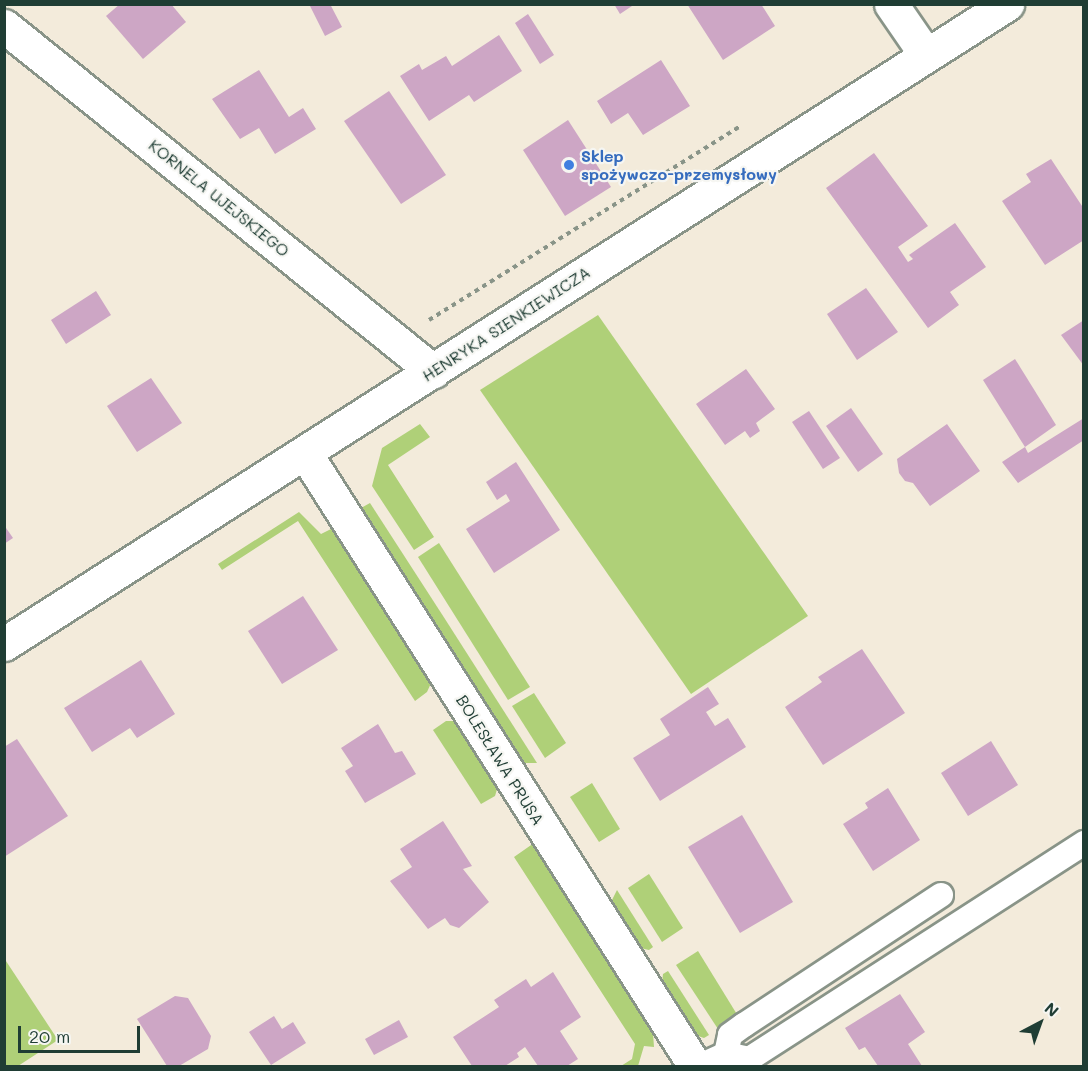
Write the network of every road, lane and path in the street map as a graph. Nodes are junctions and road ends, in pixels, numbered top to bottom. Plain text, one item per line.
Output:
1 (891, 4) edge
2 (1006, 4) edge
3 (4, 26) edge
4 (926, 55) junction
5 (433, 371) junction
6 (304, 453) junction
7 (4, 644) edge
8 (1083, 843) edge
9 (941, 895) dead end
10 (726, 1054) junction
11 (695, 1066) edge
12 (701, 1066) edge

1 - 4 street
2 - 4 street, HENRYKA SIENKIEWICZA
3 - 5 street, KORNELA UJEJSKIEGO
4 - 5 street, HENRYKA SIENKIEWICZA
5 - 6 street, HENRYKA SIENKIEWICZA
6 - 7 street, HENRYKA SIENKIEWICZA
6 - 11 street, BOLESŁAWA PRUSA
8 - 10 lane
9 - 10 lane
10 - 12 lane

